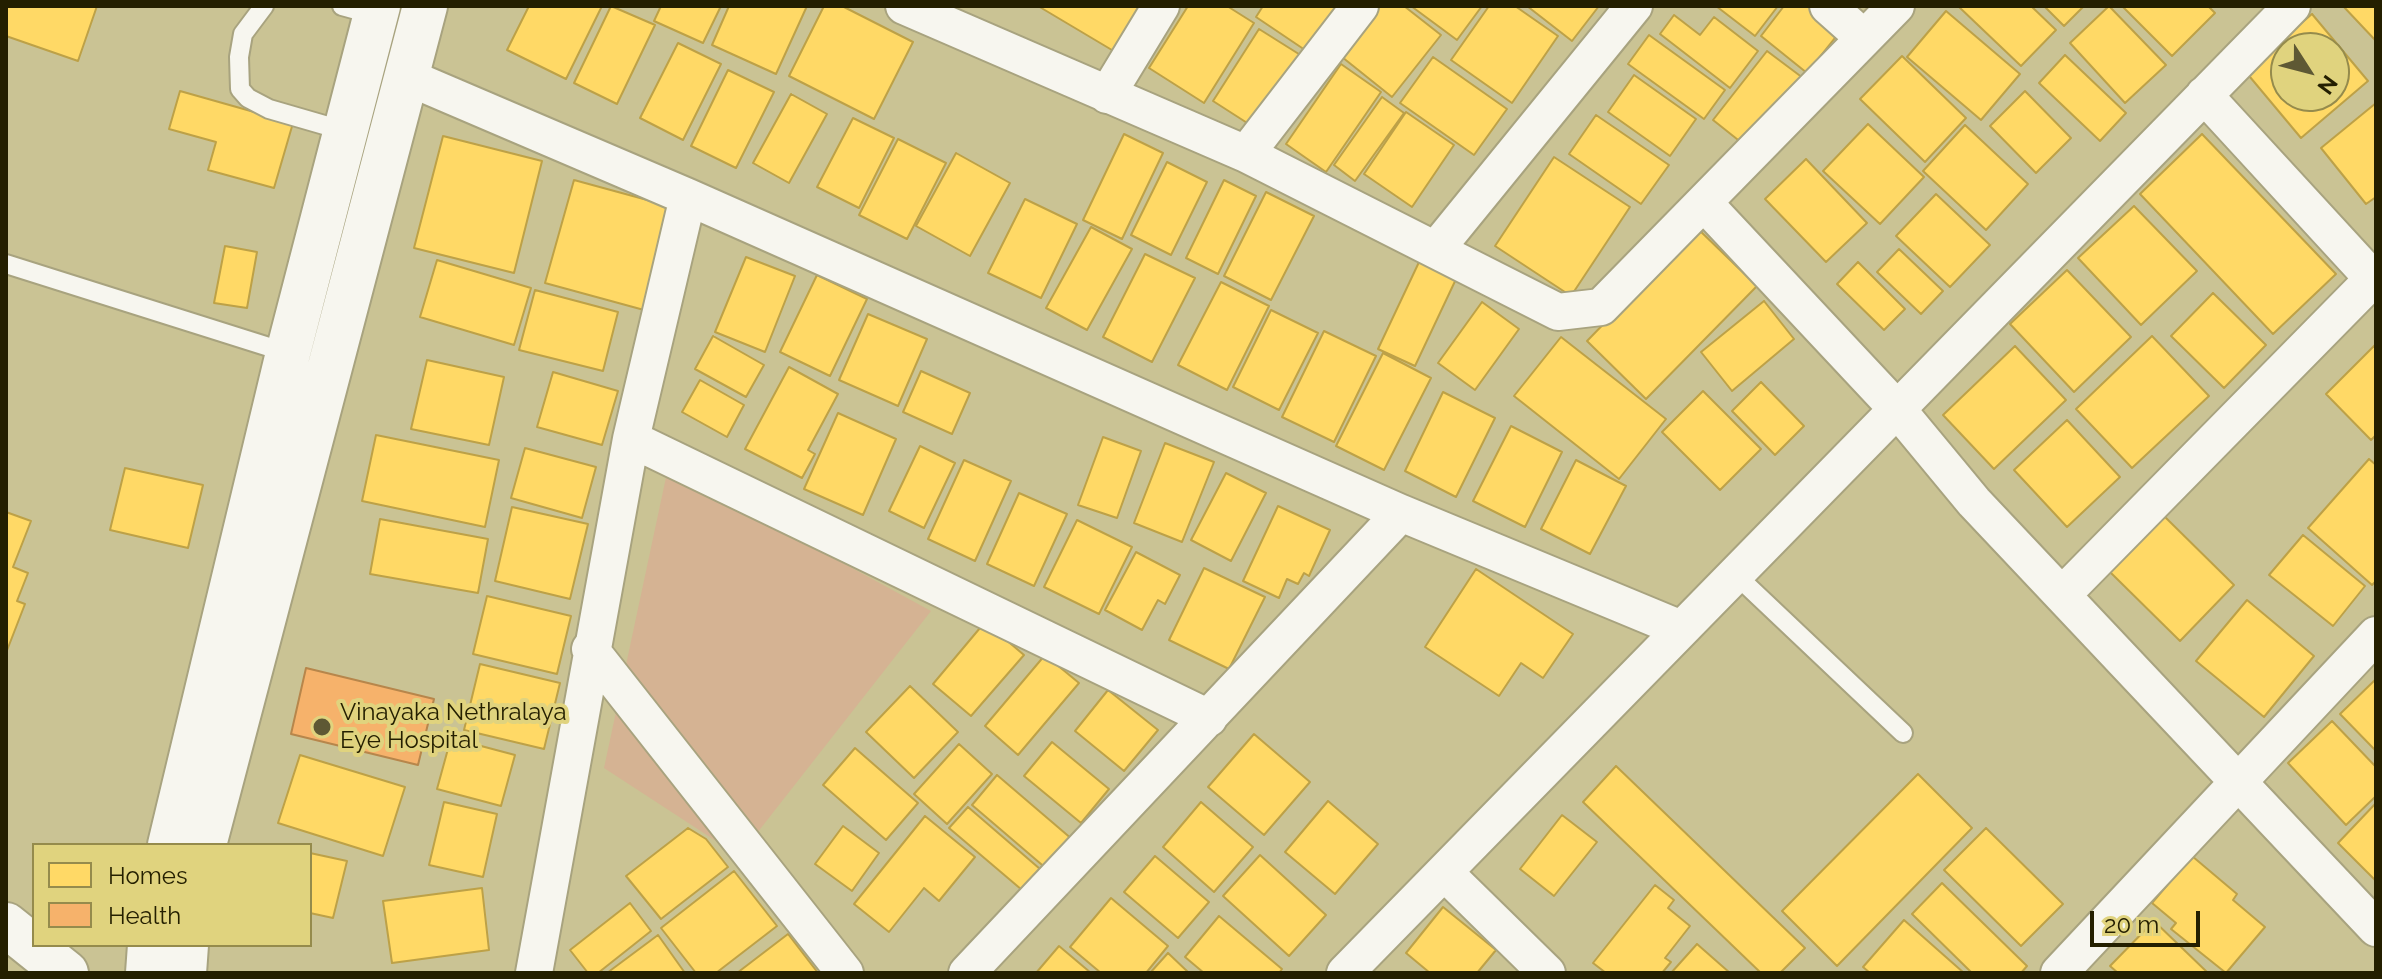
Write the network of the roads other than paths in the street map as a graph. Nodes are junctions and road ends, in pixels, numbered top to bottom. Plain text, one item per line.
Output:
1 (264, 6) edge
2 (425, 6) edge
3 (904, 6) edge
4 (1161, 6) edge
5 (1360, 6) edge
6 (1634, 6) edge
7 (1828, 6) edge
8 (1896, 6) edge
9 (2292, 6) edge
10 (365, 9) edge
11 (1864, 38) junction
12 (405, 76) junction
13 (1107, 95) junction
14 (2204, 95) junction
15 (345, 131) junction
16 (1246, 154) junction
17 (688, 197) junction
18 (1704, 203) junction
19 (1437, 248) junction
20 (6, 264) edge
21 (2374, 280) edge
22 (288, 353) junction
23 (1897, 409) junction
24 (631, 439) junction
25 (1401, 513) junction
26 (1735, 574) junction
27 (2062, 595) junction
28 (1681, 629) junction
29 (2376, 635) edge
30 (590, 649) junction
31 (1209, 718) junction
32 (1903, 733) dead end
33 (2237, 783) junction
34 (170, 843) edge
35 (205, 843) edge
36 (1444, 872) junction
37 (6, 925) edge
38 (2376, 928) edge
39 (32, 946) edge
40 (34, 947) edge
41 (150, 947) edge
42 (186, 947) edge
43 (66, 973) edge
44 (148, 973) edge
45 (184, 973) edge
46 (534, 973) edge
47 (845, 973) edge
48 (967, 973) edge
49 (1345, 973) edge
50 (1547, 973) edge
51 (2059, 973) edge

1 - 15 lane
2 - 12 main road
3 - 13 street
4 - 13 street
5 - 16 street
6 - 19 street
7 - 11 street
8 - 11 street
9 - 14 street
10 - 15 main road
11 - 18 street
12 - 17 street
12 - 35 main road
13 - 16 street
14 - 21 street
14 - 23 street
15 - 22 main road
16 - 19 street
17 - 24 street
17 - 25 street
18 - 19 street
18 - 23 street
20 - 22 lane
21 - 27 street
22 - 34 main road
23 - 26 street
23 - 27 street
24 - 30 street
24 - 31 street
25 - 28 street
25 - 31 street
26 - 28 street
26 - 32 lane
27 - 33 street
28 - 36 street
29 - 33 street
30 - 46 street
30 - 47 street
31 - 48 street
33 - 38 street
33 - 51 street
36 - 49 street
36 - 50 street
37 - 39 main road
40 - 43 main road
41 - 44 main road
42 - 45 main road

